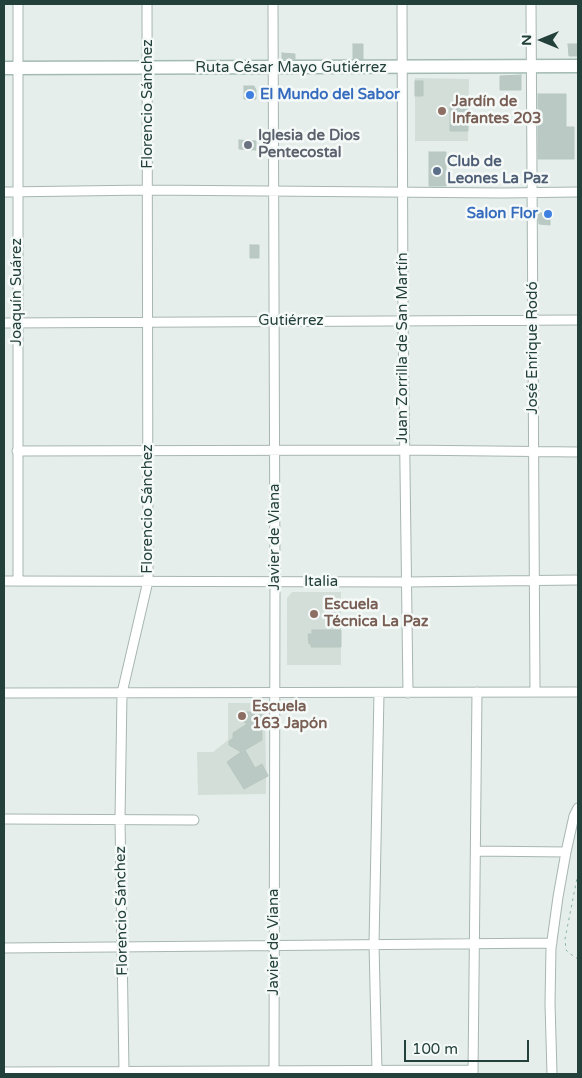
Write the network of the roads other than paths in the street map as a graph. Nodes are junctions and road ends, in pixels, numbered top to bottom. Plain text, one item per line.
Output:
1 (18, 4) edge
2 (147, 4) edge
3 (272, 4) edge
4 (402, 4) edge
5 (531, 4) edge
6 (531, 66) junction
7 (578, 66) edge
8 (403, 67) junction
9 (4, 68) edge
10 (17, 68) junction
11 (272, 68) junction
12 (147, 69) junction
13 (148, 190) junction
14 (274, 190) junction
15 (17, 191) junction
16 (4, 192) edge
17 (403, 192) junction
18 (578, 192) edge
19 (532, 193) junction
20 (533, 320) junction
21 (578, 320) edge
22 (274, 321) junction
23 (403, 321) junction
24 (148, 322) junction
25 (4, 323) edge
26 (17, 323) junction
27 (274, 450) junction
28 (404, 450) junction
29 (17, 451) junction
30 (148, 451) junction
31 (533, 451) junction
32 (578, 452) edge
33 (18, 580) junction
34 (148, 580) junction
35 (534, 580) junction
36 (578, 580) edge
37 (4, 581) edge
38 (275, 581) junction
39 (406, 582) junction
40 (477, 692) junction
41 (535, 692) junction
42 (578, 692) edge
43 (4, 693) edge
44 (122, 693) junction
45 (274, 693) junction
46 (379, 693) junction
47 (408, 693) junction
48 (578, 808) edge
49 (4, 819) edge
50 (120, 820) junction
51 (194, 820) dead end
52 (476, 851) junction
53 (566, 852) junction
54 (552, 943) junction
55 (374, 944) junction
56 (475, 944) junction
57 (274, 945) junction
58 (122, 947) junction
59 (4, 948) edge
60 (274, 1071) junction
61 (377, 1071) junction
62 (4, 1072) edge
63 (124, 1072) junction
64 (406, 1072) edge
65 (473, 1072) edge
66 (149, 1073) edge
67 (552, 1074) edge

1 - 10 street, Joaquín Suárez
2 - 12 street, Florencio Sánchez
3 - 11 street, Javier de Viana
4 - 8 street, Juan Zorrilla de San Martín
5 - 6 street, José Enrique Rodó
6 - 7 street, Ruta César Mayo Gutiérrez
6 - 8 street, Ruta César Mayo Gutiérrez
6 - 19 street, José Enrique Rodó
8 - 11 street, Ruta César Mayo Gutiérrez
8 - 17 street, Juan Zorrilla de San Martín
9 - 10 street, Ruta César Mayo Gutiérrez
10 - 12 street, Ruta César Mayo Gutiérrez
10 - 15 street, Joaquín Suárez
11 - 12 street, Ruta César Mayo Gutiérrez
11 - 14 street, Javier de Viana
12 - 13 street, Florencio Sánchez
13 - 14 street
13 - 15 street
13 - 24 street, Florencio Sánchez
14 - 17 street
14 - 22 street, Javier de Viana
15 - 16 street
15 - 26 street, Joaquín Suárez
17 - 19 street
17 - 23 street, Juan Zorrilla de San Martín
18 - 19 street
19 - 20 street, José Enrique Rodó
20 - 21 street, Gutiérrez
20 - 23 street, Gutiérrez
20 - 31 street, José Enrique Rodó
22 - 23 street, Gutiérrez
22 - 24 street, Gutiérrez
22 - 27 street, Javier de Viana
23 - 28 street, Juan Zorrilla de San Martín
24 - 26 street, Gutiérrez
24 - 30 street, Florencio Sánchez
25 - 26 street, Gutiérrez
26 - 29 street, Joaquín Suárez
27 - 28 street
27 - 30 street
27 - 38 street, Javier de Viana
28 - 31 street
28 - 39 street, Juan Zorrilla de San Martín
29 - 30 street
29 - 33 street, Joaquín Suárez
30 - 34 street, Florencio Sánchez
31 - 32 street
31 - 35 street, José Enrique Rodó
33 - 34 street, Italia
33 - 37 street, Italia
34 - 38 street, Italia
34 - 44 street, Florencio Sánchez
35 - 36 street, Italia
35 - 39 street, Italia
35 - 41 street, José Enrique Rodó
38 - 39 street, Italia
38 - 45 street, Javier de Viana
39 - 47 street, Juan Zorrilla de San Martín
40 - 41 street
40 - 47 street
40 - 52 street
41 - 42 street
43 - 44 street
44 - 45 street
44 - 50 street, Florencio Sánchez
45 - 46 street
45 - 57 street, Javier de Viana
46 - 47 street
46 - 55 street
48 - 53 street
49 - 50 street
50 - 51 street
50 - 58 street, Florencio Sánchez
52 - 53 street
52 - 56 street
53 - 54 street
54 - 56 street
54 - 67 street
55 - 56 street
55 - 57 street
55 - 61 street
56 - 65 street
57 - 58 street
57 - 60 street, Javier de Viana
58 - 59 street
58 - 63 street, Florencio Sánchez
60 - 61 street
60 - 66 street
61 - 64 street
62 - 63 street
63 - 66 street
64 - 65 street

